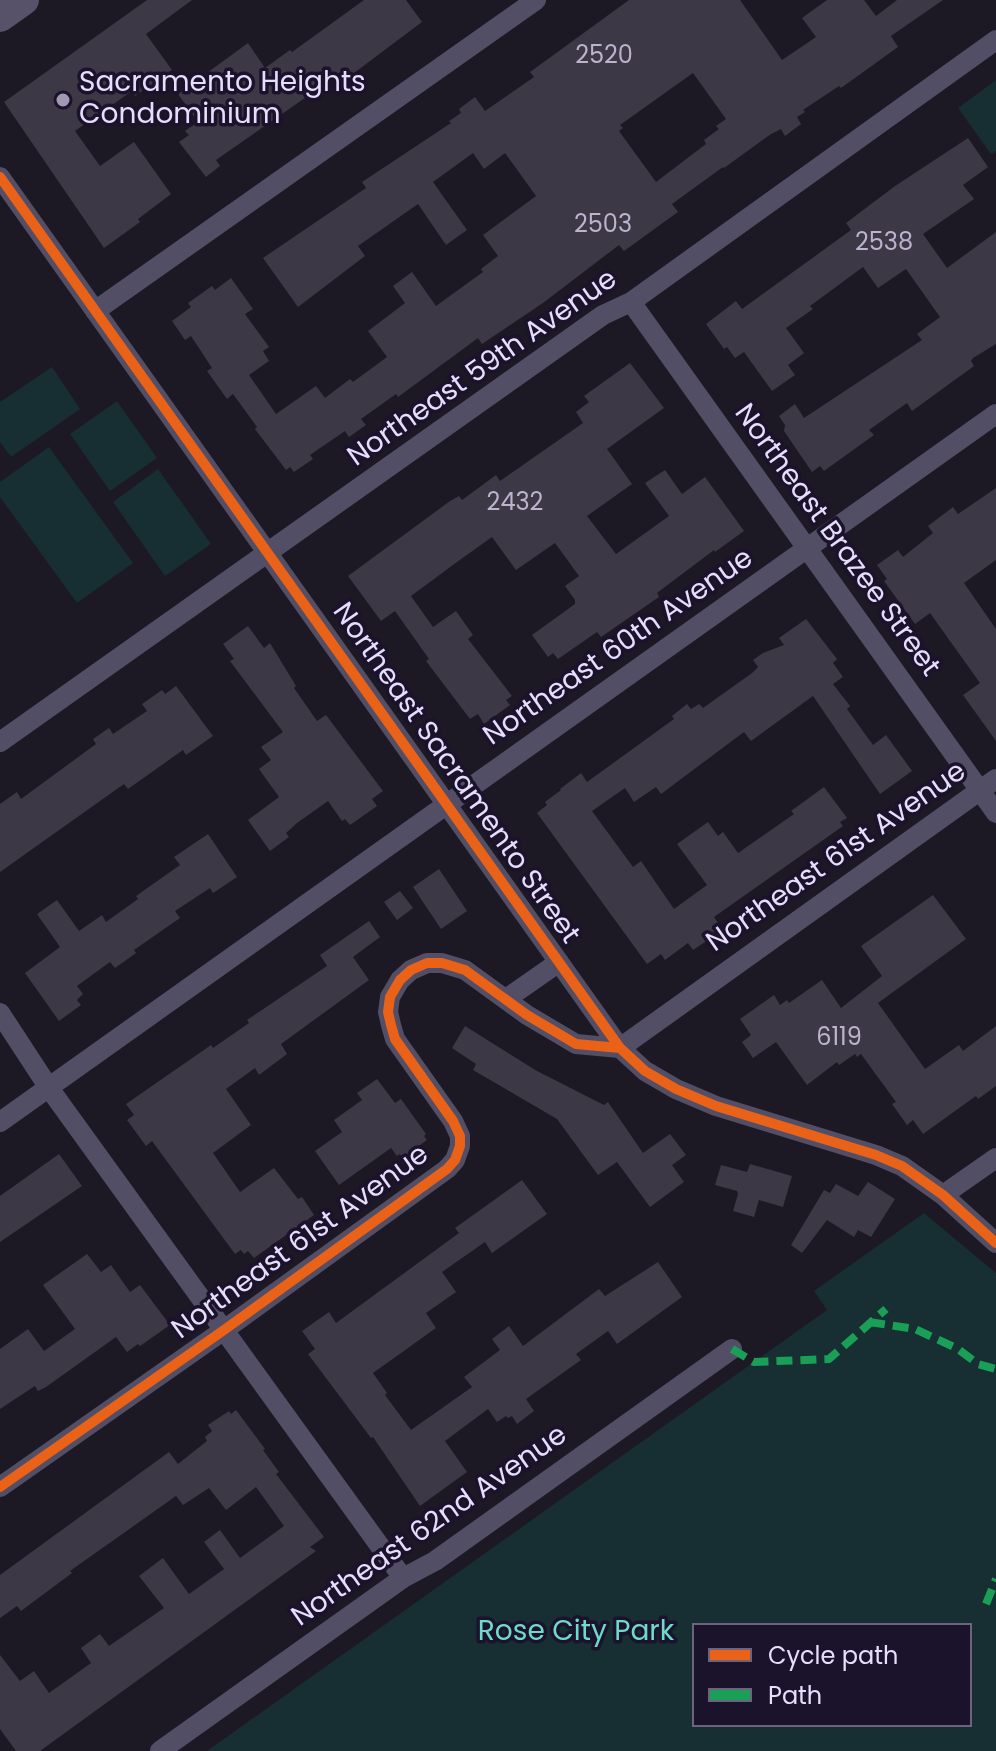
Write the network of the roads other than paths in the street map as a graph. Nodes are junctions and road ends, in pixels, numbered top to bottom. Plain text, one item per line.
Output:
1 (24, 0) edge
2 (536, 0) edge
3 (0, 17) edge
4 (996, 40) edge
5 (0, 177) edge
6 (631, 302) junction
7 (95, 311) junction
8 (996, 414) edge
9 (808, 549) junction
10 (268, 553) junction
11 (0, 742) edge
12 (988, 785) edge
13 (447, 804) junction
14 (996, 813) edge
15 (559, 962) junction
16 (506, 999) junction
17 (0, 1013) edge
18 (620, 1048) junction
19 (49, 1088) junction
20 (0, 1122) edge
21 (996, 1158) edge
22 (943, 1195) junction
23 (996, 1243) edge
24 (224, 1330) junction
25 (732, 1349) dead end
26 (0, 1487) edge
27 (403, 1578) junction
28 (160, 1751) edge

1 - 3 main road
2 - 7 street
4 - 6 street, Northeast 59th Avenue
5 - 7 street, Northeast Sacramento Street
6 - 9 street, Northeast Brazee Street
6 - 10 street, Northeast 59th Avenue
7 - 10 street, Northeast Sacramento Street
8 - 9 street, Northeast 60th Avenue
9 - 12 street, Northeast Brazee Street
9 - 13 street, Northeast 60th Avenue
10 - 11 street, Northeast 59th Avenue
10 - 13 street, Northeast Sacramento Street
12 - 14 street, Northeast Brazee Street
12 - 18 street, Northeast 61st Avenue
13 - 15 street, Northeast Sacramento Street
13 - 19 street, Northeast 60th Avenue
15 - 16 street
15 - 18 street, Northeast Sacramento Street
16 - 18 street, Northeast 61st Avenue
16 - 24 street, Northeast 61st Avenue
17 - 19 street
18 - 22 street, Northeast Sacramento Street
19 - 20 street, Northeast 60th Avenue
19 - 24 street
21 - 22 street
22 - 23 street, Northeast Sacramento Street
24 - 26 street, Northeast 61st Avenue
24 - 27 street
25 - 27 street, Northeast 62nd Avenue
27 - 28 street, Northeast 62nd Avenue

